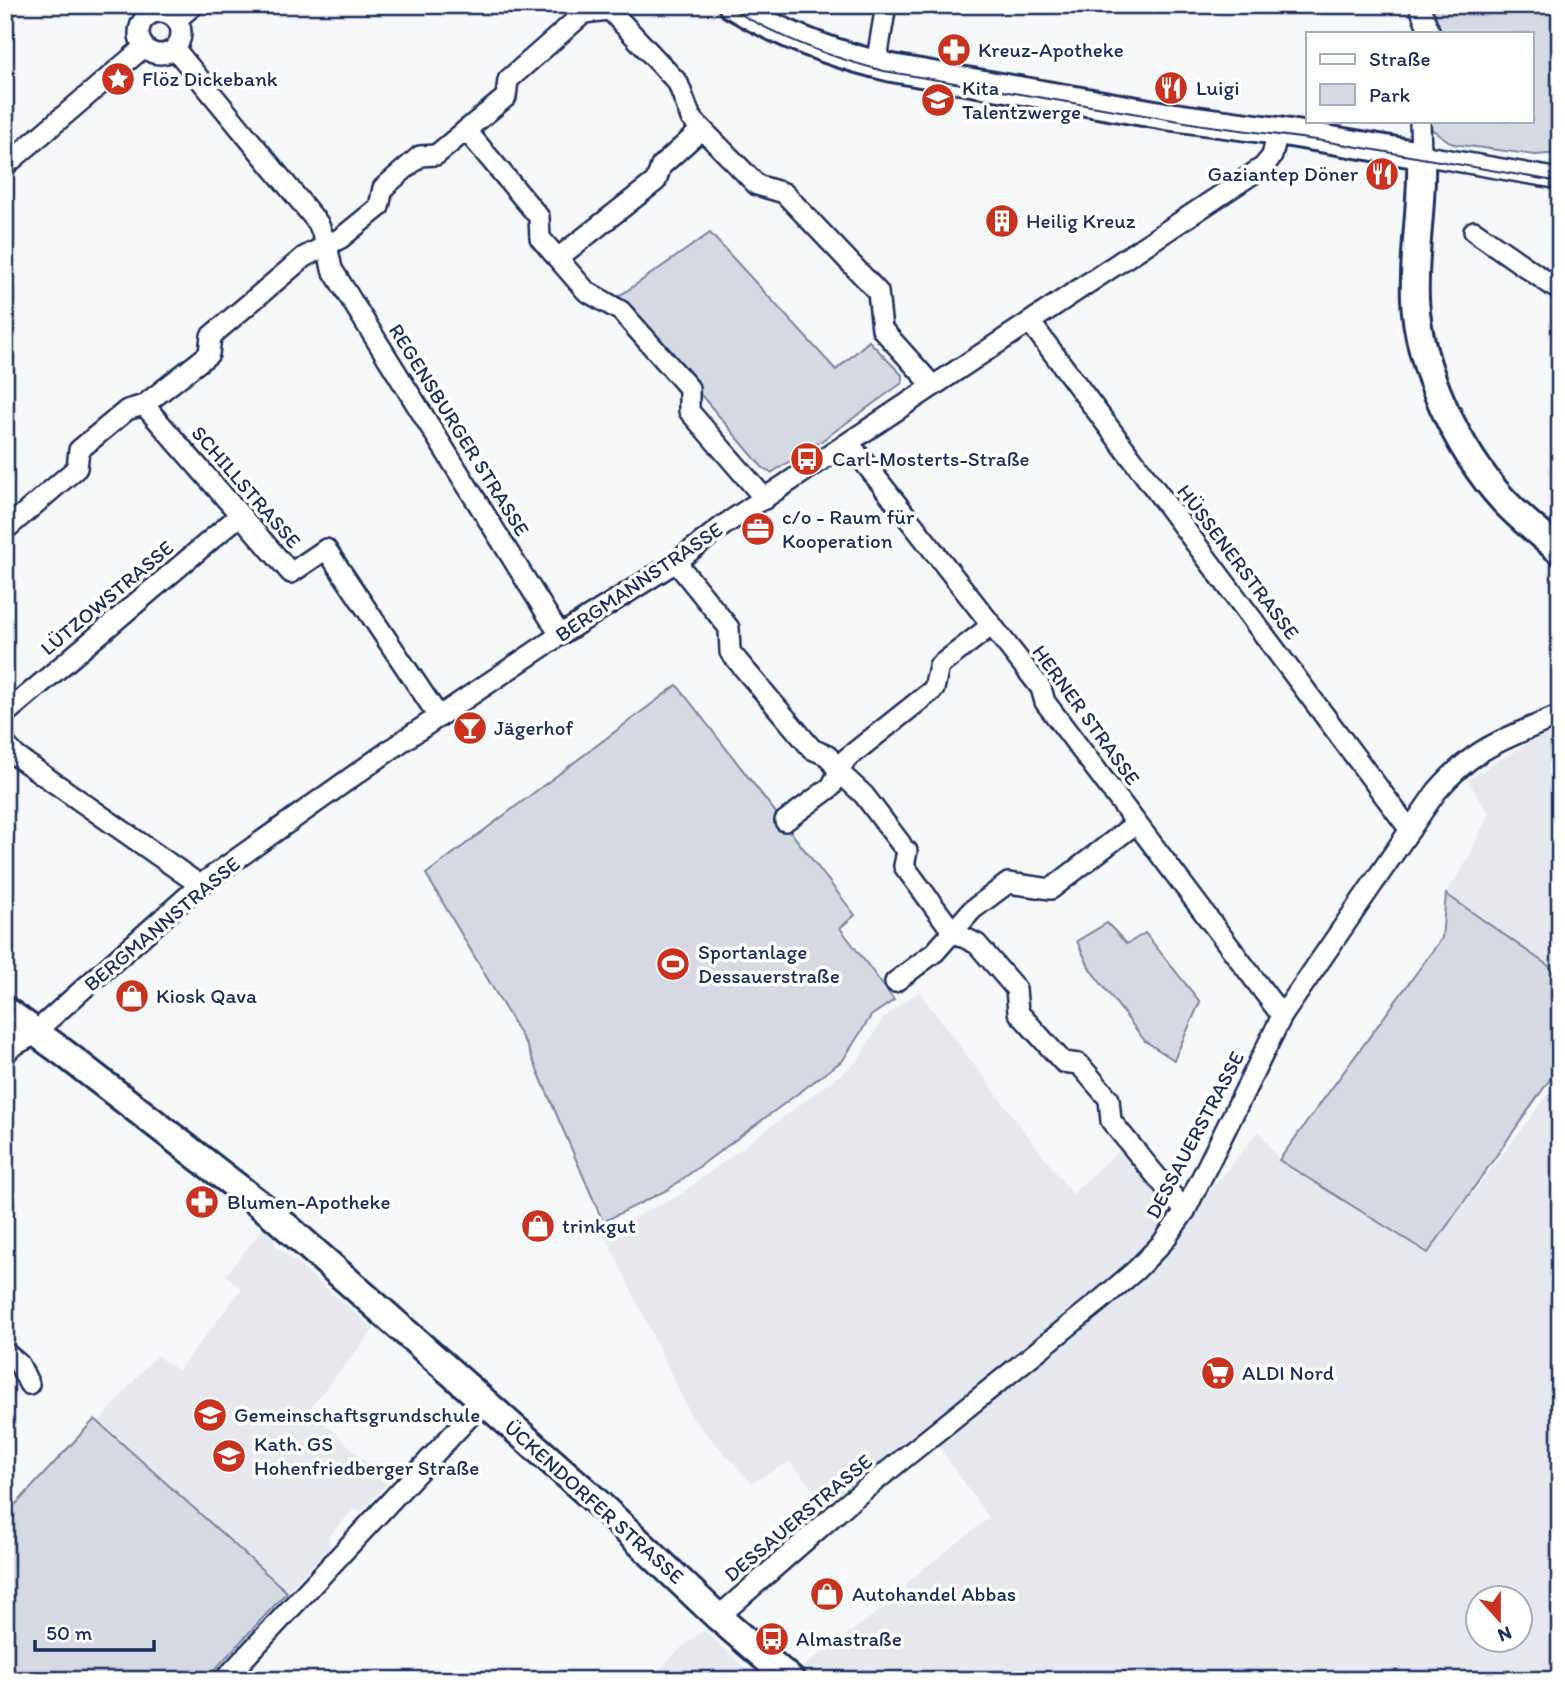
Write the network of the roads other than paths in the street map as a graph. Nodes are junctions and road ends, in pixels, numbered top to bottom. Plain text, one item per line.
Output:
1 (194, 5) edge
2 (732, 5) edge
3 (886, 5) edge
4 (1419, 5) edge
5 (611, 7) edge
6 (142, 11) edge
7 (177, 19) junction
8 (1430, 32) edge
9 (144, 47) junction
10 (175, 49) junction
11 (876, 65) junction
12 (1420, 122) edge
13 (702, 129) junction
14 (466, 131) junction
15 (1278, 131) junction
16 (1420, 155) junction
17 (5, 166) edge
18 (1560, 179) edge
19 (1474, 231) dead end
20 (327, 245) junction
21 (558, 258) junction
22 (1560, 291) edge
23 (1030, 322) junction
24 (933, 386) junction
25 (144, 405) junction
26 (849, 443) junction
27 (765, 499) junction
28 (239, 516) junction
29 (5, 530) edge
30 (1560, 551) edge
31 (676, 562) junction
32 (992, 625) junction
33 (560, 635) junction
34 (5, 714) edge
35 (1560, 715) edge
36 (439, 717) junction
37 (5, 744) edge
38 (839, 772) junction
39 (785, 821) dead end
40 (1135, 824) junction
41 (1410, 830) junction
42 (200, 885) junction
43 (953, 932) junction
44 (895, 982) dead end
45 (5, 1010) edge
46 (1282, 1016) junction
47 (35, 1032) junction
48 (5, 1051) edge
49 (1185, 1211) junction
50 (5, 1352) edge
51 (29, 1384) dead end
52 (483, 1402) junction
53 (718, 1617) junction
54 (224, 1680) edge
55 (791, 1680) edge

1 - 7 street
2 - 11 main road
3 - 11 street
4 - 8 street
5 - 13 street
5 - 14 street
6 - 7 street
6 - 9 street
7 - 10 street
9 - 10 street
9 - 17 street
10 - 20 street, REGENSBURGER STRASSE
11 - 15 main road
12 - 16 street
13 - 21 street
13 - 24 street
14 - 20 street
14 - 21 street
15 - 16 main road
15 - 23 street, BERGMANNSTRASSE
16 - 18 street
16 - 30 main road
19 - 22 street
20 - 25 street
20 - 33 street, REGENSBURGER STRASSE
21 - 27 street
23 - 24 street, BERGMANNSTRASSE
23 - 41 street, HÜSSENERSTRASSE
24 - 26 street, BERGMANNSTRASSE
25 - 28 street, SCHILLSTRASSE
25 - 29 street
26 - 27 street, BERGMANNSTRASSE
26 - 32 street, HERNER STRASSE
27 - 31 street, BERGMANNSTRASSE
28 - 34 street, LÜTZOWSTRASSE
28 - 36 street, SCHILLSTRASSE
31 - 33 street, BERGMANNSTRASSE
31 - 38 street
32 - 38 street
32 - 40 street, HERNER STRASSE
33 - 36 street, BERGMANNSTRASSE
35 - 41 street, DESSAUERSTRASSE
36 - 42 street, BERGMANNSTRASSE
37 - 42 street
38 - 39 street
38 - 43 street
40 - 43 street
40 - 46 street, HERNER STRASSE
41 - 46 street, DESSAUERSTRASSE
42 - 47 street, BERGMANNSTRASSE
43 - 44 street
43 - 49 street
45 - 47 main road, ÜCKENDORFER STRASSE
46 - 49 street, DESSAUERSTRASSE
47 - 48 street, BERGMANNSTRASSE
47 - 52 main road, ÜCKENDORFER STRASSE
49 - 53 street, DESSAUERSTRASSE
50 - 51 street
52 - 53 main road, ÜCKENDORFER STRASSE
52 - 54 street
53 - 55 main road, ÜCKENDORFER STRASSE

